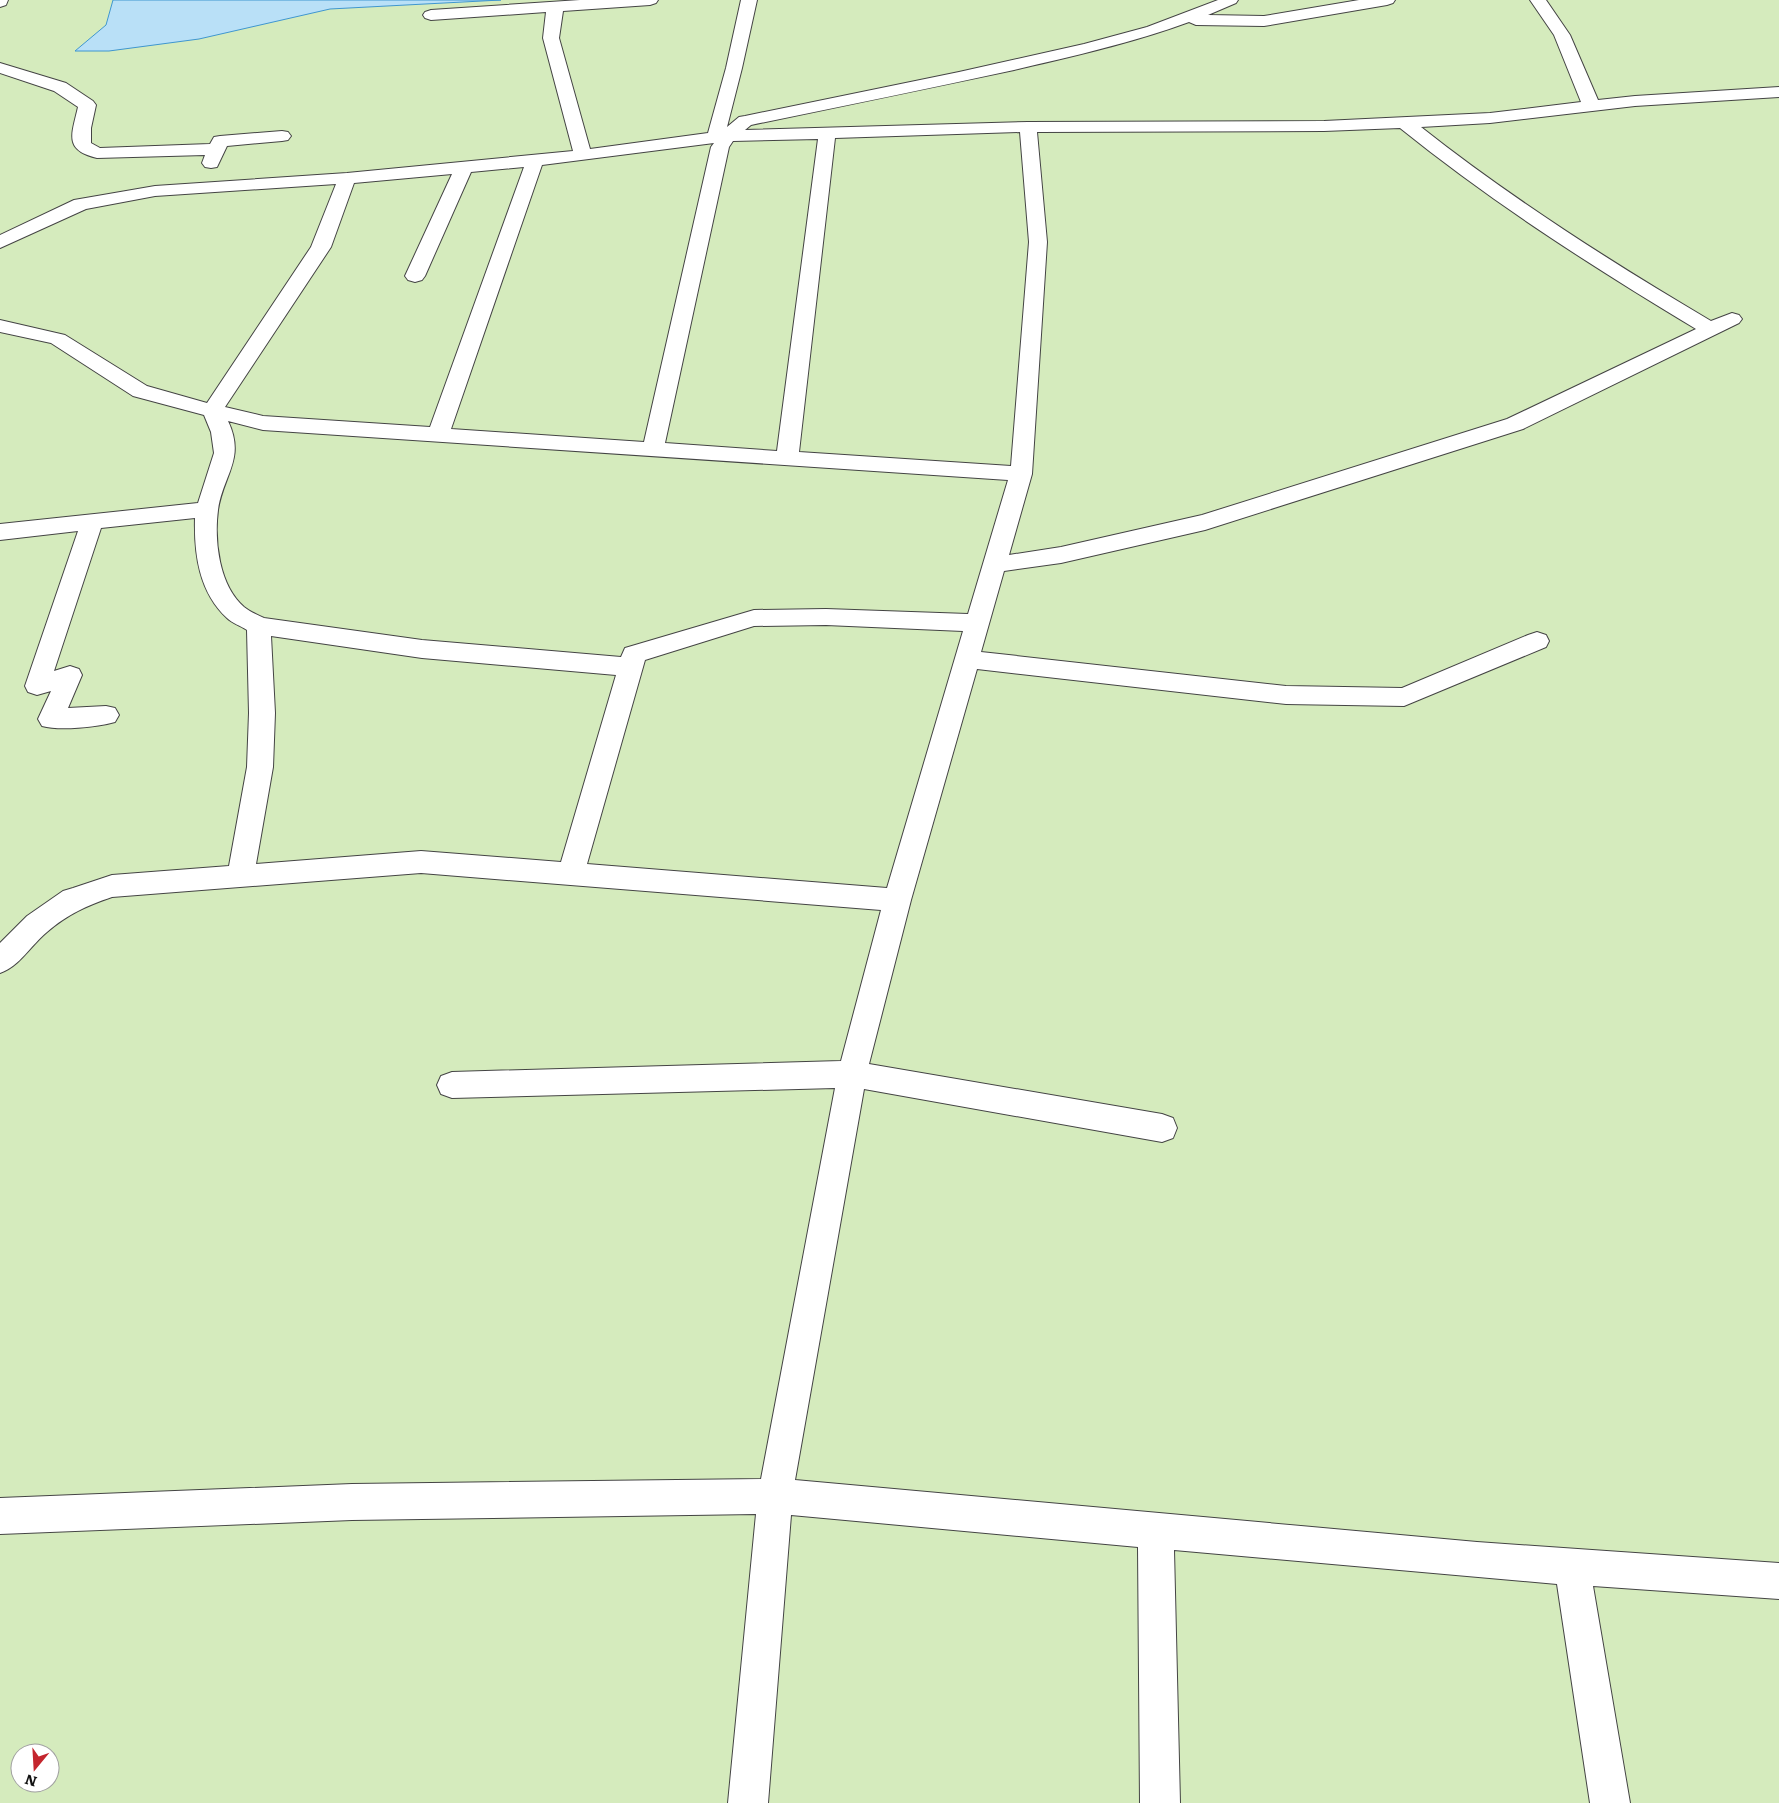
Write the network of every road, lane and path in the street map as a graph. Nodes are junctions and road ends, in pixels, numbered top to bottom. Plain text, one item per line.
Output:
1 (650, 0) edge
2 (749, 0) edge
3 (1230, 0) edge
4 (1387, 0) edge
5 (1538, 0) edge
6 (555, 8) junction
7 (431, 15) dead end
8 (1180, 20) junction
9 (0, 68) edge
10 (1779, 92) edge
11 (1592, 106) junction
12 (1404, 122) junction
13 (1028, 126) junction
14 (827, 132) junction
15 (282, 136) dead end
16 (721, 137) junction
17 (216, 149) junction
18 (583, 156) junction
19 (536, 161) junction
20 (464, 168) junction
21 (347, 178) junction
22 (202, 188) junction
23 (0, 242) edge
24 (415, 276) dead end
25 (1732, 319) dead end
26 (0, 326) edge
27 (1710, 329) junction
28 (212, 411) junction
29 (438, 435) junction
30 (653, 449) junction
31 (787, 458) junction
32 (1021, 474) junction
33 (207, 510) junction
34 (92, 522) junction
35 (0, 532) edge
36 (994, 565) junction
37 (978, 623) junction
38 (259, 626) junction
39 (1537, 641) dead end
40 (967, 659) junction
41 (630, 667) junction
42 (106, 715) dead end
43 (571, 874) junction
44 (241, 876) junction
45 (897, 900) junction
46 (0, 961) edge
47 (852, 1074) junction
48 (452, 1085) dead end
49 (1162, 1128) dead end
50 (775, 1496) junction
51 (0, 1516) edge
52 (1156, 1531) junction
53 (1572, 1566) junction
54 (1779, 1581) edge
55 (748, 1803) edge
56 (1160, 1803) edge
57 (1610, 1803) edge

1 - 6 street
2 - 16 street
3 - 8 street
4 - 8 street
5 - 11 street
6 - 7 street
6 - 18 street
8 - 16 street
9 - 17 street
10 - 11 street
11 - 12 street
12 - 13 street
12 - 27 street
13 - 14 street
13 - 32 street
14 - 16 street
14 - 31 street
15 - 17 street
16 - 18 street
16 - 30 street
17 - 22 street
18 - 19 street
19 - 20 street
19 - 29 street
20 - 21 street
20 - 24 street
21 - 22 street
21 - 28 street
22 - 23 street
25 - 27 street
26 - 28 street
27 - 36 street
28 - 29 street
28 - 33 street
29 - 30 street
30 - 31 street
31 - 32 street
32 - 36 street
33 - 34 street
33 - 38 street
34 - 35 street
34 - 42 street
36 - 37 street
37 - 40 street
37 - 41 street
38 - 41 street
38 - 44 street
39 - 40 street
40 - 45 street
41 - 43 street
43 - 44 street
43 - 45 street
44 - 46 street
45 - 47 street
47 - 48 street
47 - 49 street
47 - 50 street
50 - 51 street
50 - 52 street
50 - 55 street
52 - 53 street
52 - 56 street
53 - 54 street
53 - 57 street

